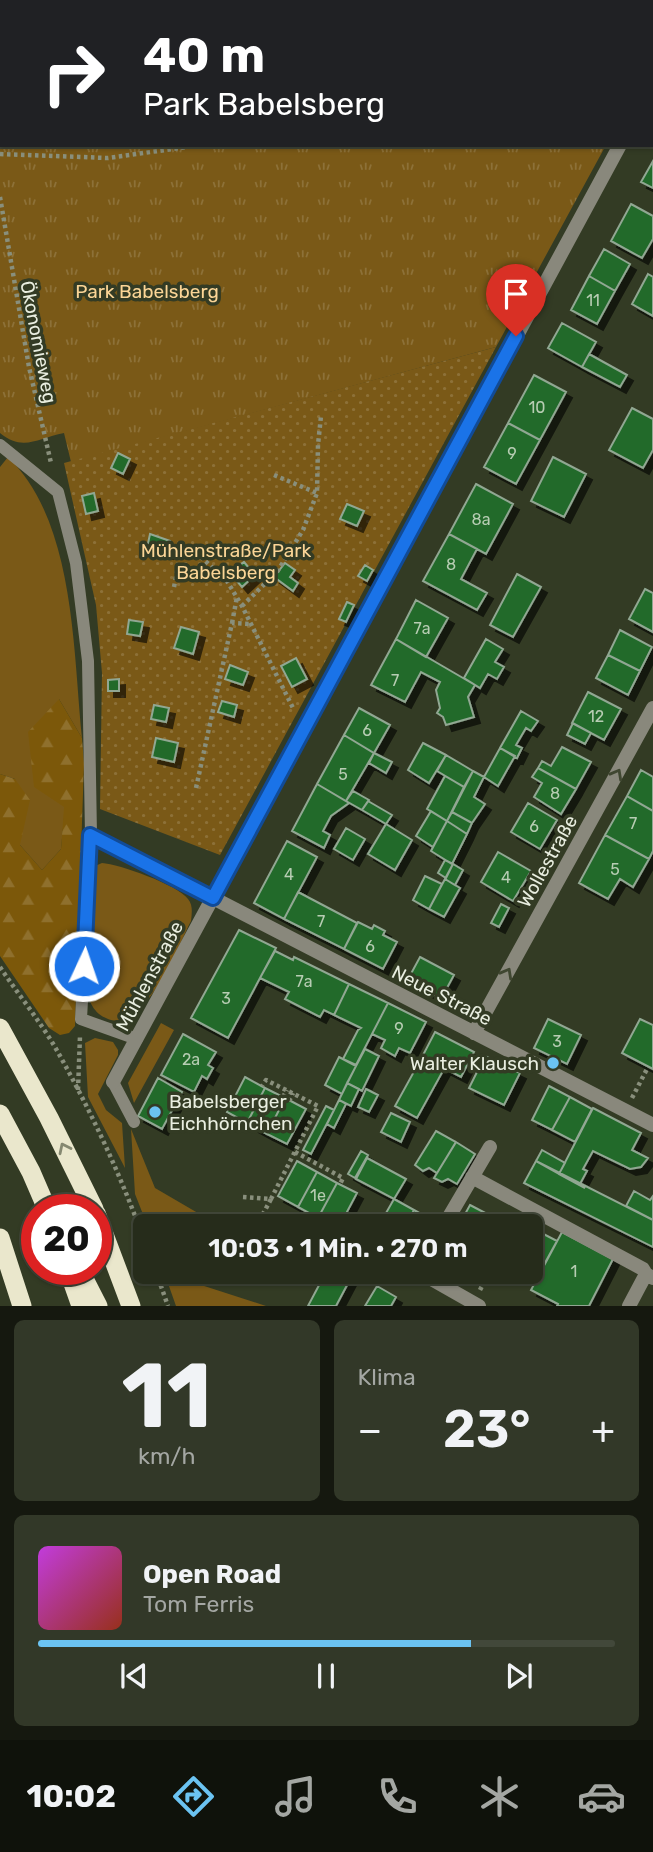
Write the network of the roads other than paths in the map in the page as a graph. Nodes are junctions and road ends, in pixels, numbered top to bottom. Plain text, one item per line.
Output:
1 (619, 147) edge
2 (0, 445) edge
3 (653, 708) edge
4 (90, 835) junction
5 (213, 898) junction
6 (0, 1028) edge
7 (474, 1033) junction
8 (137, 1039) junction
9 (113, 1082) joint
10 (0, 1114) edge
11 (134, 1122) dead end
12 (653, 1125) edge
13 (491, 1147) dead end
14 (472, 1177) junction
15 (40, 1194) edge
16 (87, 1194) edge
17 (451, 1214) edge
18 (0, 1238) edge
19 (112, 1256) edge
20 (649, 1276) edge
21 (440, 1284) edge
22 (74, 1285) edge
23 (88, 1285) edge
24 (22, 1306) edge
25 (81, 1306) edge
26 (99, 1306) edge
27 (131, 1306) edge
28 (479, 1306) edge
29 (629, 1306) edge

1 - 5 street, Mühlenstraße
2 - 4 lane
7 -> 3 street, Wollestraße
4 - 5 lane
4 - 8 lane
5 - 7 street, Neue Straße
5 - 8 street, Mühlenstraße
16 -> 6 highway
7 - 12 street, Neue Straße
8 - 9 street, Mühlenstraße
9 - 11 lane, Mühlenstraße
10 - 15 highway
13 - 14 street
14 - 17 street
14 - 20 street
18 - 24 highway
19 - 27 highway
20 - 29 street
21 - 28 street
22 - 25 highway
23 - 26 highway

